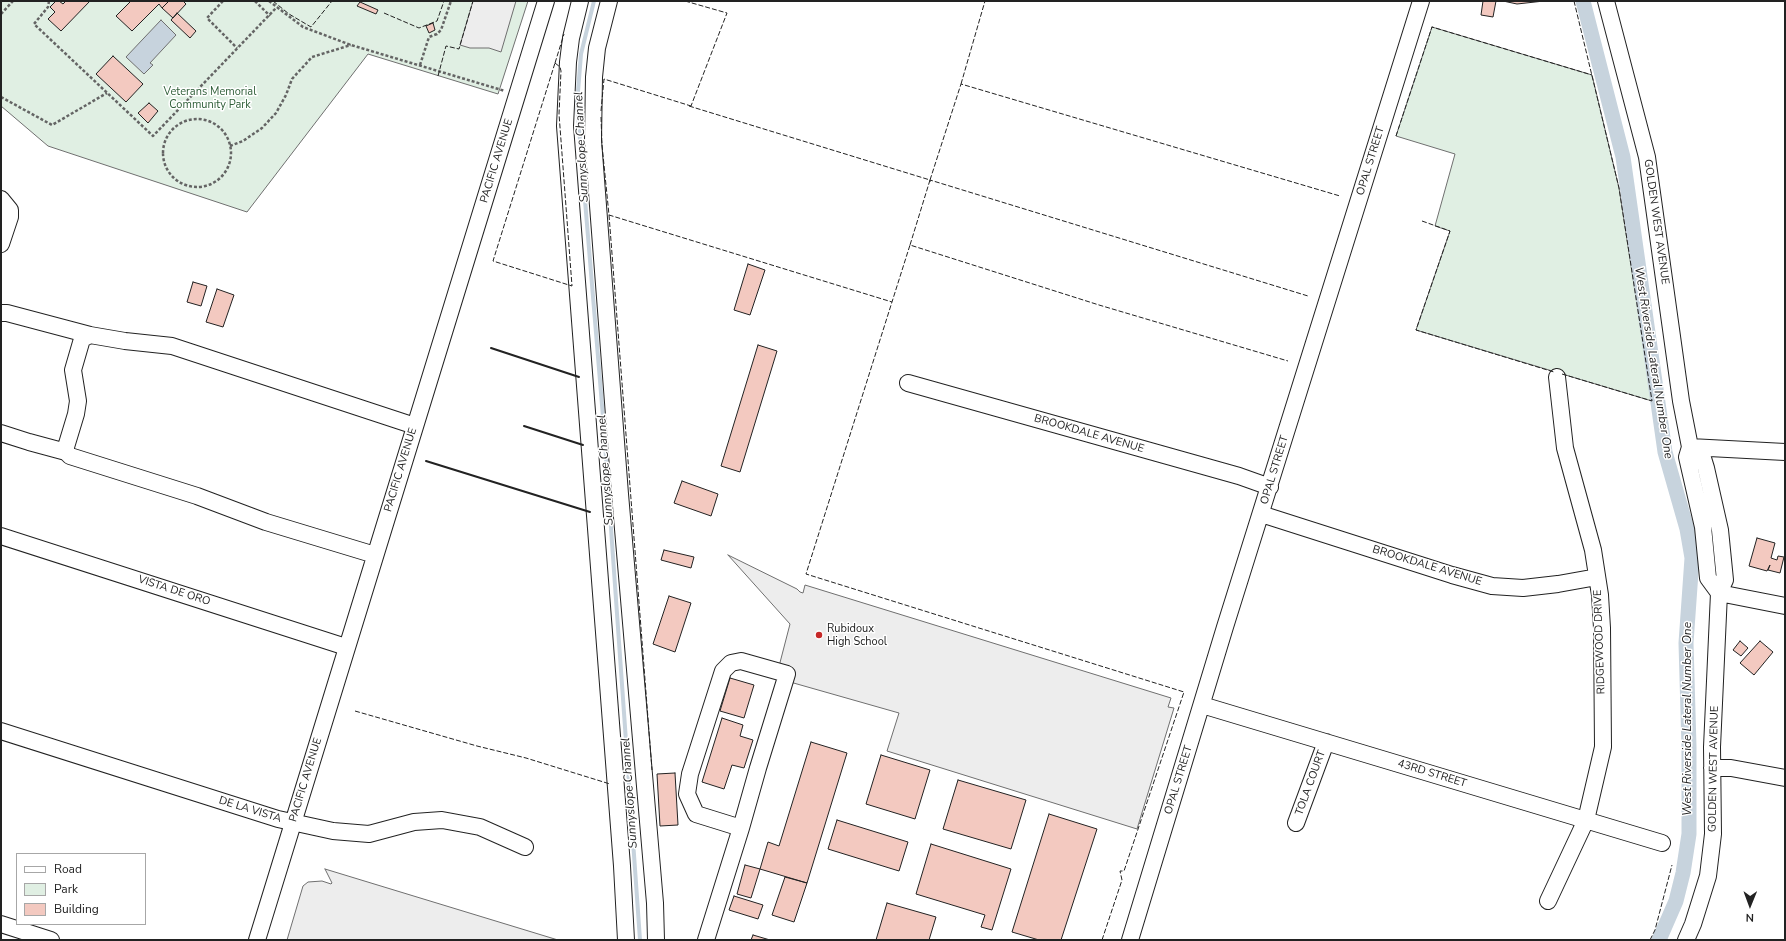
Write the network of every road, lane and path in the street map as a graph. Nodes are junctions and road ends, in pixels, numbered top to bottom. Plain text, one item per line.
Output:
1 (13, 1) edge
2 (49, 1) edge
3 (223, 1) edge
4 (255, 1) edge
5 (269, 1) edge
6 (451, 1) edge
7 (546, 1) edge
8 (580, 1) edge
9 (609, 1) edge
10 (1420, 1) edge
11 (1606, 1) edge
12 (276, 8) junction
13 (1, 14) edge
14 (270, 16) junction
15 (351, 45) junction
16 (237, 48) junction
17 (420, 65) junction
18 (507, 92) dead end
19 (107, 93) junction
20 (1, 97) edge
21 (230, 146) junction
22 (1, 199) edge
23 (1, 244) edge
24 (1, 313) edge
25 (90, 335) junction
26 (1557, 377) dead end
27 (908, 383) dead end
28 (415, 426) junction
29 (1, 433) edge
30 (1690, 447) junction
31 (66, 452) junction
32 (1785, 452) edge
33 (1270, 487) junction
34 (1261, 514) junction
35 (1, 536) edge
36 (375, 555) junction
37 (1597, 577) junction
38 (1719, 593) junction
39 (1785, 606) edge
40 (346, 647) junction
41 (1202, 705) junction
42 (1, 731) edge
43 (1326, 742) junction
44 (1712, 768) junction
45 (1785, 778) edge
46 (1586, 820) junction
47 (293, 822) junction
48 (1296, 823) dead end
49 (741, 828) junction
50 (1662, 843) dead end
51 (525, 847) dead end
52 (1548, 901) dead end
53 (1, 924) edge
54 (51, 940) edge
55 (257, 940) edge
56 (626, 940) edge
57 (656, 940) edge
58 (706, 940) edge
59 (1130, 940) edge
60 (1686, 940) edge

1 - 13 path
2 - 19 path
3 - 16 path
4 - 14 path
5 - 12 path
6 - 17 path
7 - 28 street, PACIFIC AVENUE
8 - 56 street
9 - 57 street
10 - 33 street, OPAL STREET
11 - 30 street, GOLDEN WEST AVENUE
12 - 14 path
12 - 15 path
14 - 16 path
15 - 17 path
15 - 21 path
16 - 19 path
17 - 18 path
19 - 20 path
21 - 21 path
22 - 23 street
24 - 25 street
25 - 28 street
25 - 31 street
26 - 37 street, RIDGEWOOD DRIVE
27 - 33 street, BROOKDALE AVENUE
28 - 36 street, PACIFIC AVENUE
29 - 31 street
30 - 32 street
30 - 38 street, GOLDEN WEST AVENUE
31 - 36 street
33 - 34 street, OPAL STREET
34 - 37 street, BROOKDALE AVENUE
34 - 41 street, OPAL STREET
35 - 40 street, VISTA DE ORO
36 - 40 street, PACIFIC AVENUE
37 - 46 street, RIDGEWOOD DRIVE
38 - 39 street
38 - 44 street, GOLDEN WEST AVENUE
40 - 47 street, PACIFIC AVENUE
41 - 43 street, 43RD STREET
41 - 59 street, OPAL STREET
42 - 47 street, DE LA VISTA
43 - 46 street, 43RD STREET
43 - 48 street, TOLA COURT
44 - 45 street
44 - 60 street, GOLDEN WEST AVENUE
46 - 50 street, 43RD STREET
46 - 52 street, RIDGEWOOD DRIVE
47 - 51 street, DE LA VISTA
47 - 55 street, PACIFIC AVENUE
49 - 49 street
49 - 58 street
53 - 54 street

